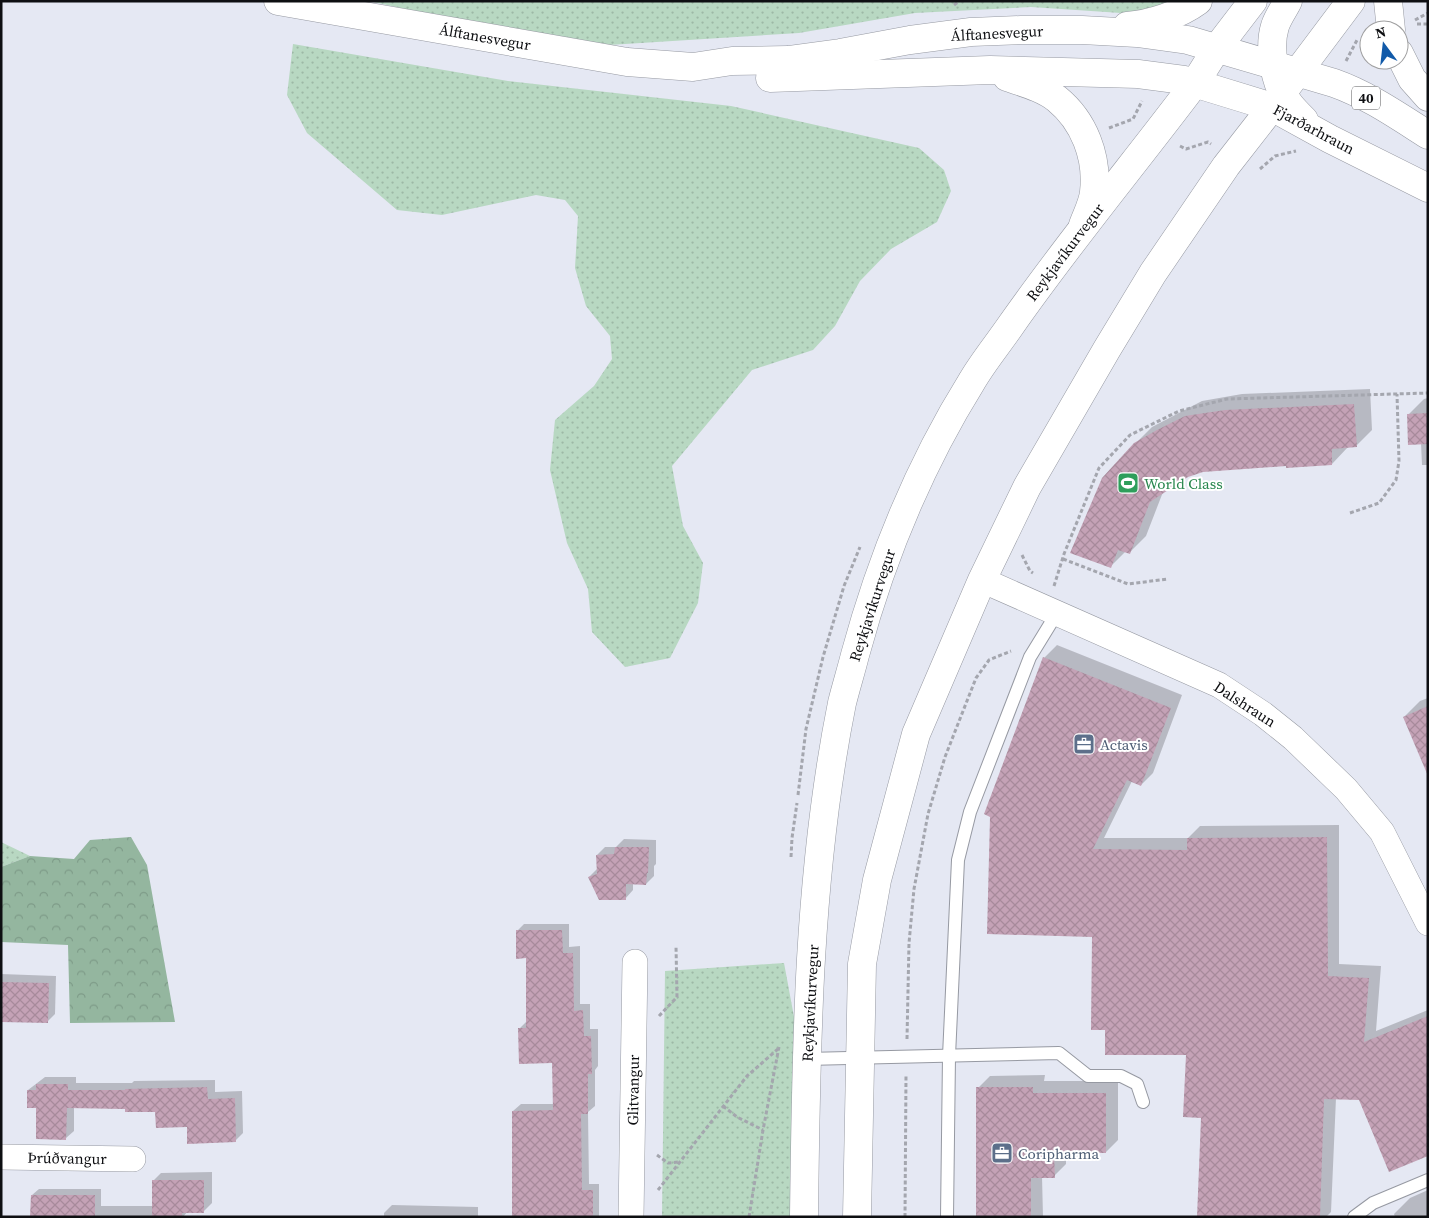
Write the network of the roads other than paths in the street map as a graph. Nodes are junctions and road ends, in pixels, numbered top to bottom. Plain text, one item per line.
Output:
1 (278, 1) edge
2 (1198, 1) edge
3 (1253, 1) edge
4 (1288, 1) edge
5 (1351, 1) edge
6 (1388, 1) edge
7 (1390, 20) edge
8 (1082, 30) junction
9 (1217, 48) junction
10 (693, 68) junction
11 (990, 70) junction
12 (1408, 70) edge
13 (1195, 83) junction
14 (1282, 84) junction
15 (1428, 98) edge
16 (1428, 135) edge
17 (1428, 188) edge
18 (1084, 225) junction
19 (982, 580) junction
20 (1056, 613) junction
21 (1428, 923) edge
22 (635, 962) dead end
23 (949, 1056) junction
24 (859, 1058) junction
25 (806, 1059) junction
26 (1143, 1102) dead end
27 (1, 1157) edge
28 (133, 1159) dead end
29 (1428, 1180) edge
30 (630, 1217) edge
31 (804, 1217) edge
32 (857, 1217) edge
33 (946, 1217) edge
34 (1354, 1217) edge

1 - 10 main road, Álftanesvegur
2 - 8 main road
3 - 9 main road, Reykjavíkurvegur
4 - 14 main road
5 - 14 main road
6 - 7 main road
8 - 9 main road, Álftanesvegur
8 - 10 main road, Álftanesvegur
9 - 13 main road, Reykjavíkurvegur
9 - 14 main road, Álftanesvegur
10 - 11 main road, Álftanesvegur
11 - 13 main road, Álftanesvegur
11 - 18 main road
12 - 15 main road
13 - 14 main road, Fjarðarhraun / 40
13 - 18 main road, Reykjavíkurvegur
14 - 16 main road, Fjarðarhraun / 40
14 - 17 main road, Fjarðarhraun / 40
14 - 19 main road
18 - 25 main road, Reykjavíkurvegur
19 - 20 street, Dalshraun
19 - 24 main road
20 - 21 street, Dalshraun
20 - 23 lane
22 - 30 street, Glitvangur
23 - 24 lane
23 - 26 lane
23 - 33 lane
24 - 25 lane
24 - 32 main road
25 - 31 main road, Reykjavíkurvegur
27 - 28 street, Þrúðvangur
29 - 34 lane

